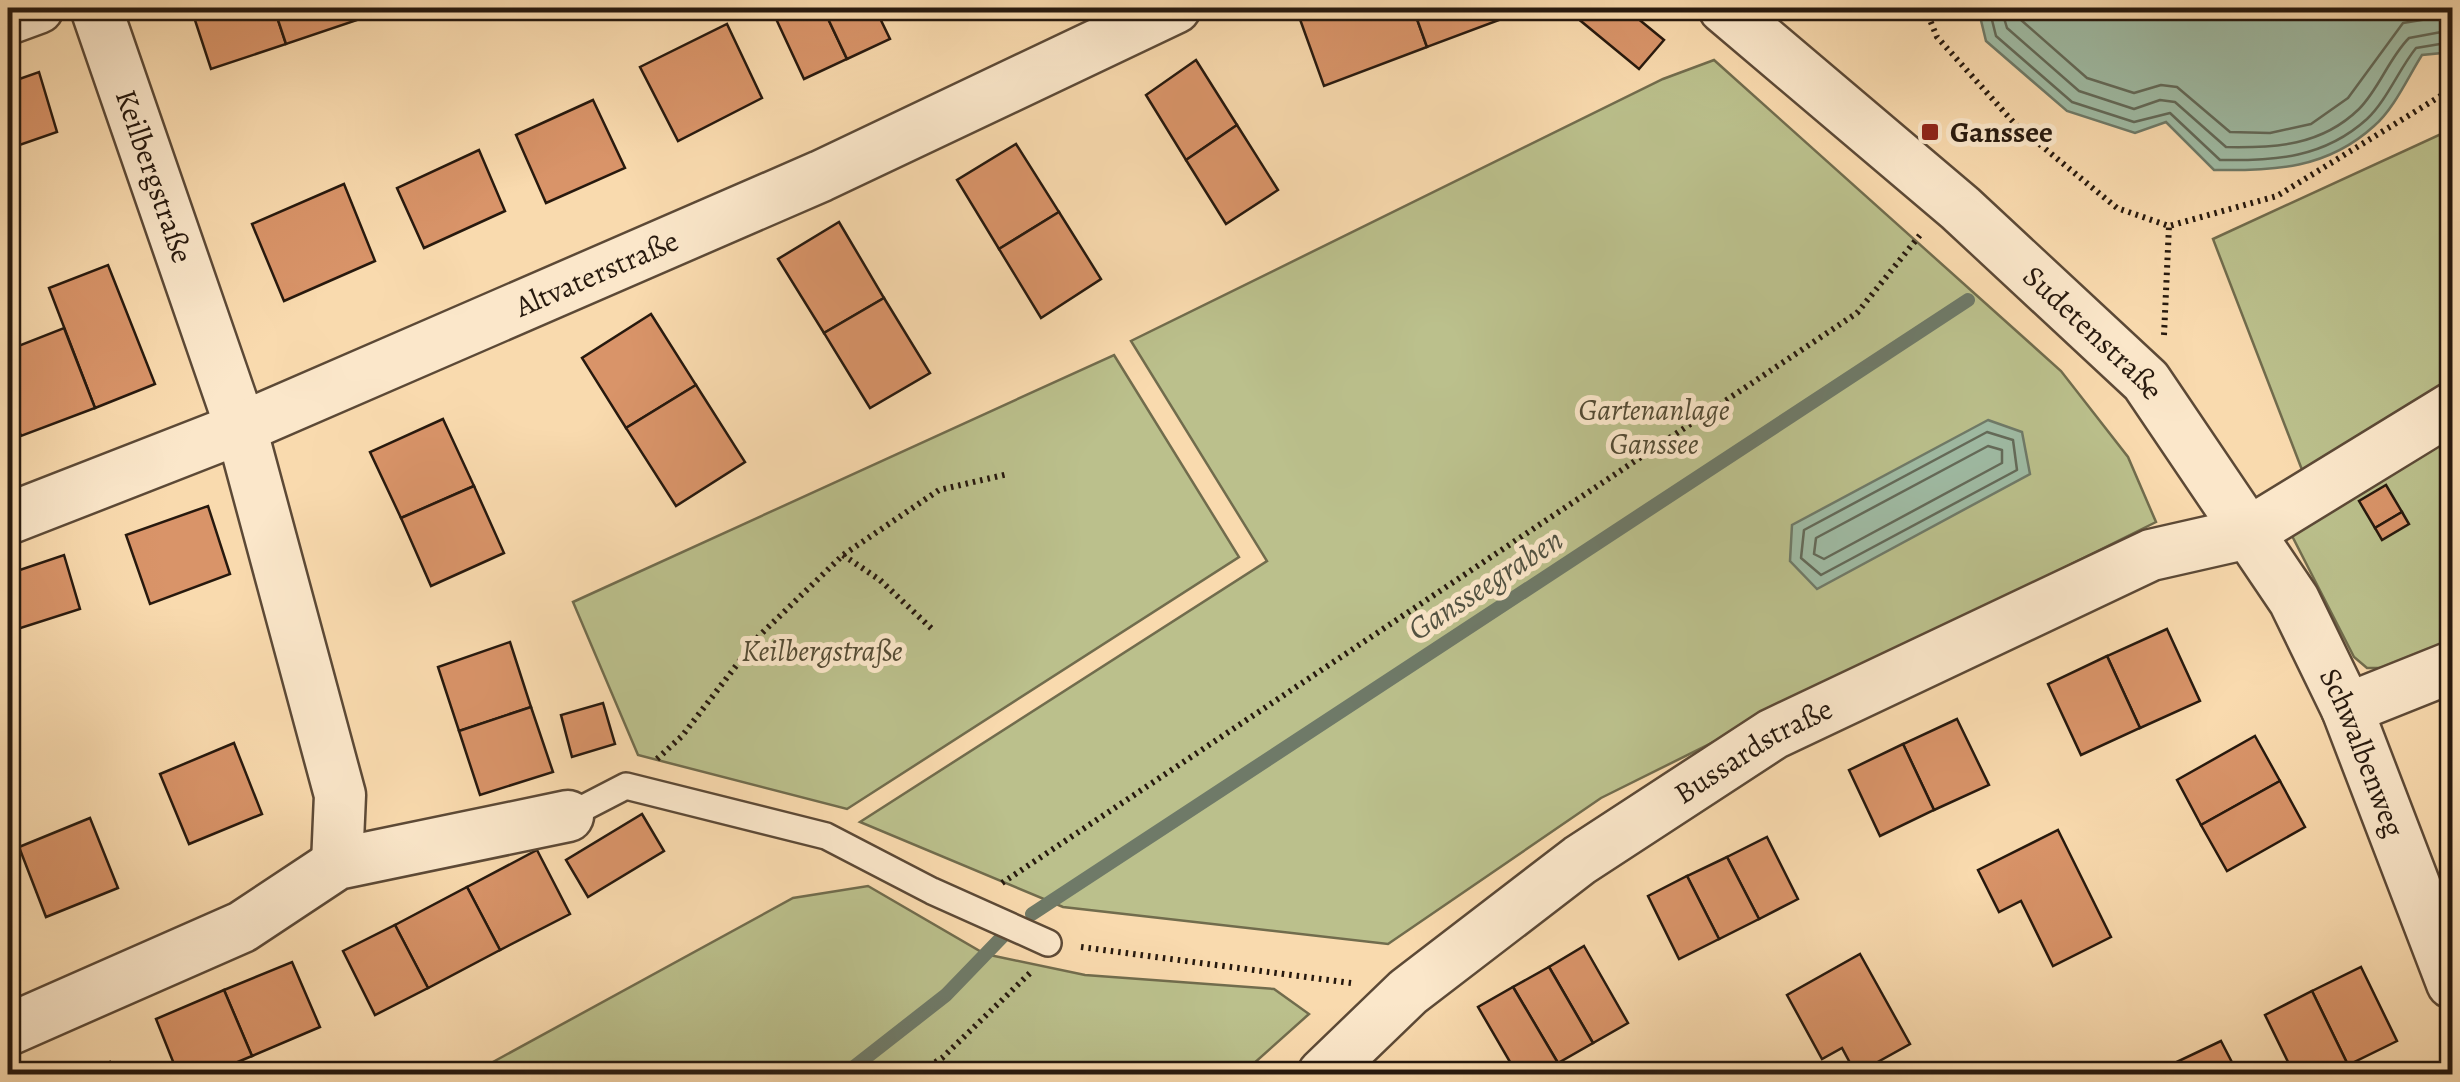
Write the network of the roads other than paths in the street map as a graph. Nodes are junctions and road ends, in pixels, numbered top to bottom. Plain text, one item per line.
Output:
1 (38, 8) edge
2 (96, 8) edge
3 (1174, 8) edge
4 (1724, 8) edge
5 (8, 20) edge
6 (2452, 408) edge
7 (241, 428) junction
8 (8, 519) edge
9 (2248, 533) junction
10 (2452, 667) edge
11 (2347, 709) junction
12 (568, 816) joint
13 (337, 864) junction
14 (1048, 943) road end
15 (2452, 984) edge
16 (8, 1030) edge
17 (1323, 1074) edge

1 - 5 street
2 - 7 street, Keilbergstraße
3 - 7 street, Altvaterstraße
4 - 9 street, Sudetenstraße
6 - 9 street
7 - 8 street, Altvaterstraße
7 - 13 street, Keilbergstraße
9 - 11 street, Schwalbenweg
9 - 17 street, Bussardstraße
10 - 11 street
11 - 15 street, Schwalbenweg
12 - 13 street
12 - 14 lane
13 - 16 street

